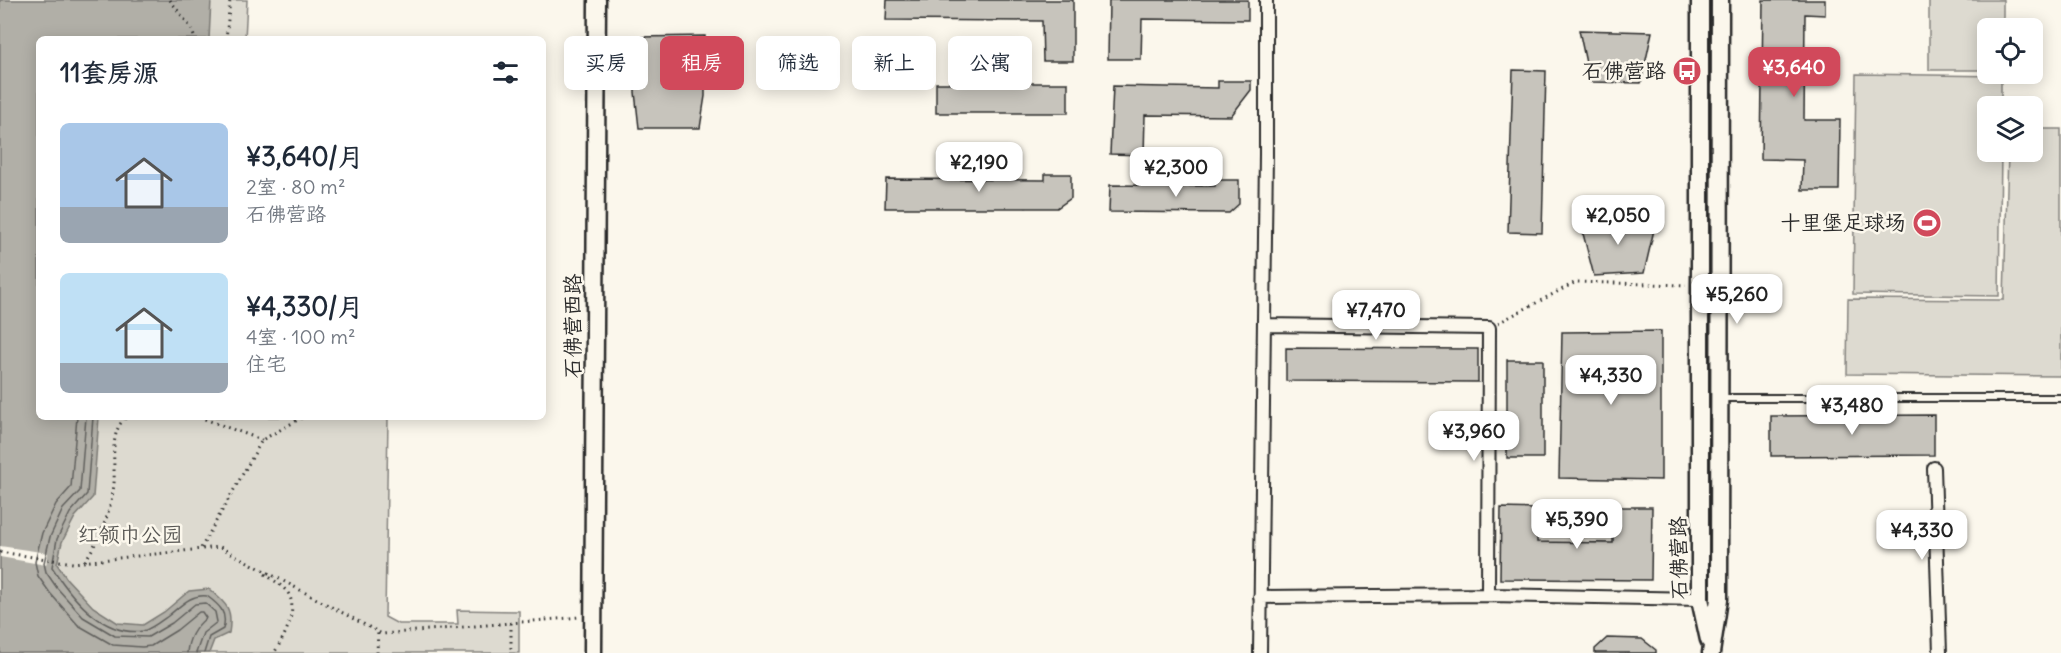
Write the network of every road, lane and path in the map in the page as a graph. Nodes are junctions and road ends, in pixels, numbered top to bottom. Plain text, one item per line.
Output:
1 (170, 0) edge
2 (230, 0) edge
3 (597, 0) edge
4 (1266, 0) edge
5 (1700, 0) edge
6 (1720, 0) edge
7 (194, 36) edge
8 (226, 36) edge
9 (1700, 285) junction
10 (1264, 325) junction
11 (1489, 328) junction
12 (1719, 398) junction
13 (2061, 398) edge
14 (124, 420) edge
15 (207, 420) edge
16 (298, 420) edge
17 (262, 440) junction
18 (1934, 468) dead end
19 (201, 548) junction
20 (0, 552) edge
21 (85, 561) junction
22 (244, 561) junction
23 (1488, 596) junction
24 (1260, 597) junction
25 (1700, 599) junction
26 (593, 616) junction
27 (511, 623) junction
28 (378, 632) junction
29 (1711, 650) edge
30 (274, 653) edge
31 (377, 653) edge
32 (511, 653) edge
33 (593, 653) edge
34 (1260, 653) edge
35 (1940, 653) edge

1 - 7 path
2 - 8 path
3 - 26 street, 石佛营西路
4 - 10 street
5 - 9 street, 石佛营路
6 - 12 street, 石佛营路
9 - 11 path
9 - 25 street, 石佛营路
10 - 11 street
10 - 24 street
11 - 23 street
12 - 13 lane
12 - 29 street, 石佛营路
14 - 21 path
15 - 17 path
16 - 17 path
17 - 19 path
18 - 35 street
19 - 21 path
19 - 22 path
20 - 21 path
22 - 28 path
22 - 30 path
23 - 24 street
23 - 25 street
24 - 34 street
25 - 29 street, 石佛营路
26 - 27 path
26 - 33 street, 石佛营西路
27 - 28 path
27 - 32 path
28 - 31 path

